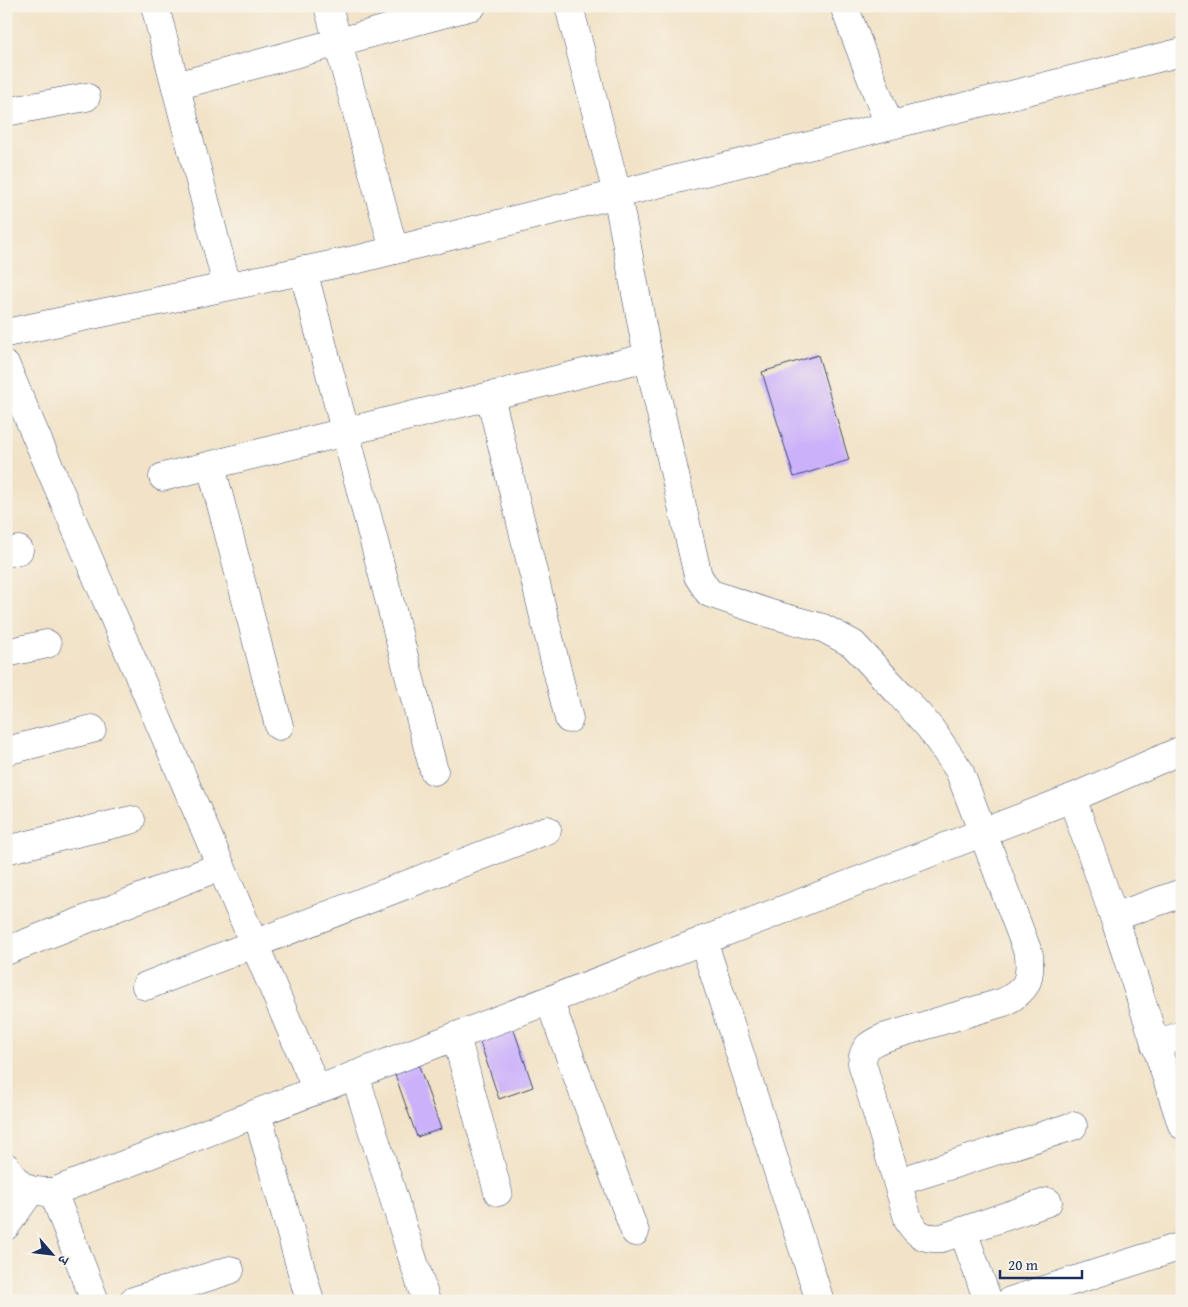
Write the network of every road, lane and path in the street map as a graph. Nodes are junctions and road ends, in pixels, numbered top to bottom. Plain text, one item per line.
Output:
1 (155, 6) edge
2 (328, 6) edge
3 (472, 6) edge
4 (569, 6) edge
5 (844, 6) edge
6 (338, 43) junction
7 (1182, 52) edge
8 (176, 86) junction
9 (86, 97) dead end
10 (6, 112) edge
11 (889, 125) junction
12 (617, 194) junction
13 (394, 250) junction
14 (303, 270) junction
15 (227, 286) junction
16 (6, 333) edge
17 (648, 357) junction
18 (6, 366) edge
19 (490, 396) junction
20 (345, 432) junction
21 (211, 466) junction
22 (163, 477) dead end
23 (47, 644) dead end
24 (6, 653) edge
25 (569, 719) dead end
26 (279, 726) dead end
27 (92, 729) dead end
28 (1182, 750) edge
29 (6, 751) edge
30 (434, 771) dead end
31 (1072, 798) junction
32 (131, 820) dead end
33 (547, 830) dead end
34 (984, 832) junction
35 (6, 850) edge
36 (221, 866) junction
37 (1182, 893) edge
38 (1114, 917) junction
39 (703, 940) junction
40 (254, 944) junction
41 (7, 948) edge
42 (146, 986) dead end
43 (549, 1000) junction
44 (1182, 1035) edge
45 (456, 1036) junction
46 (1155, 1045) junction
47 (355, 1075) junction
48 (317, 1090) junction
49 (257, 1113) junction
50 (1182, 1125) edge
51 (1073, 1126) dead end
52 (6, 1167) edge
53 (898, 1182) junction
54 (42, 1192) junction
55 (498, 1192) dead end
56 (1048, 1202) dead end
57 (6, 1226) edge
58 (963, 1231) junction
59 (635, 1232) dead end
60 (1182, 1246) edge
61 (230, 1270) dead end
62 (95, 1301) edge
63 (133, 1301) edge
64 (310, 1301) edge
65 (426, 1301) edge
66 (820, 1301) edge
67 (988, 1301) edge
68 (1010, 1301) edge

1 - 8 street
2 - 6 street
3 - 6 street
4 - 12 street
5 - 11 street
6 - 8 street
6 - 13 street
7 - 11 street
8 - 15 street
9 - 10 street
11 - 12 street
12 - 13 street
12 - 17 street
13 - 14 street
14 - 15 street
14 - 20 street
15 - 16 street
17 - 19 street
17 - 34 street
18 - 36 street
19 - 20 street
19 - 25 street
20 - 21 street
20 - 30 street
21 - 22 street
21 - 26 street
23 - 24 street
27 - 29 street
28 - 31 street
31 - 34 street
31 - 38 street
32 - 35 street
33 - 40 street
34 - 39 street
34 - 53 street
36 - 40 street
36 - 41 street
37 - 38 street
38 - 46 street
39 - 43 street
39 - 66 street
40 - 42 street
40 - 48 street
43 - 45 street
43 - 59 street
44 - 46 street
45 - 47 street
45 - 55 street
46 - 50 street
47 - 48 street
47 - 65 street
48 - 49 street
49 - 54 street
49 - 64 street
51 - 53 street
52 - 54 street
53 - 58 street
54 - 57 street
54 - 62 street
56 - 58 street
58 - 67 street
60 - 68 street
61 - 63 street

